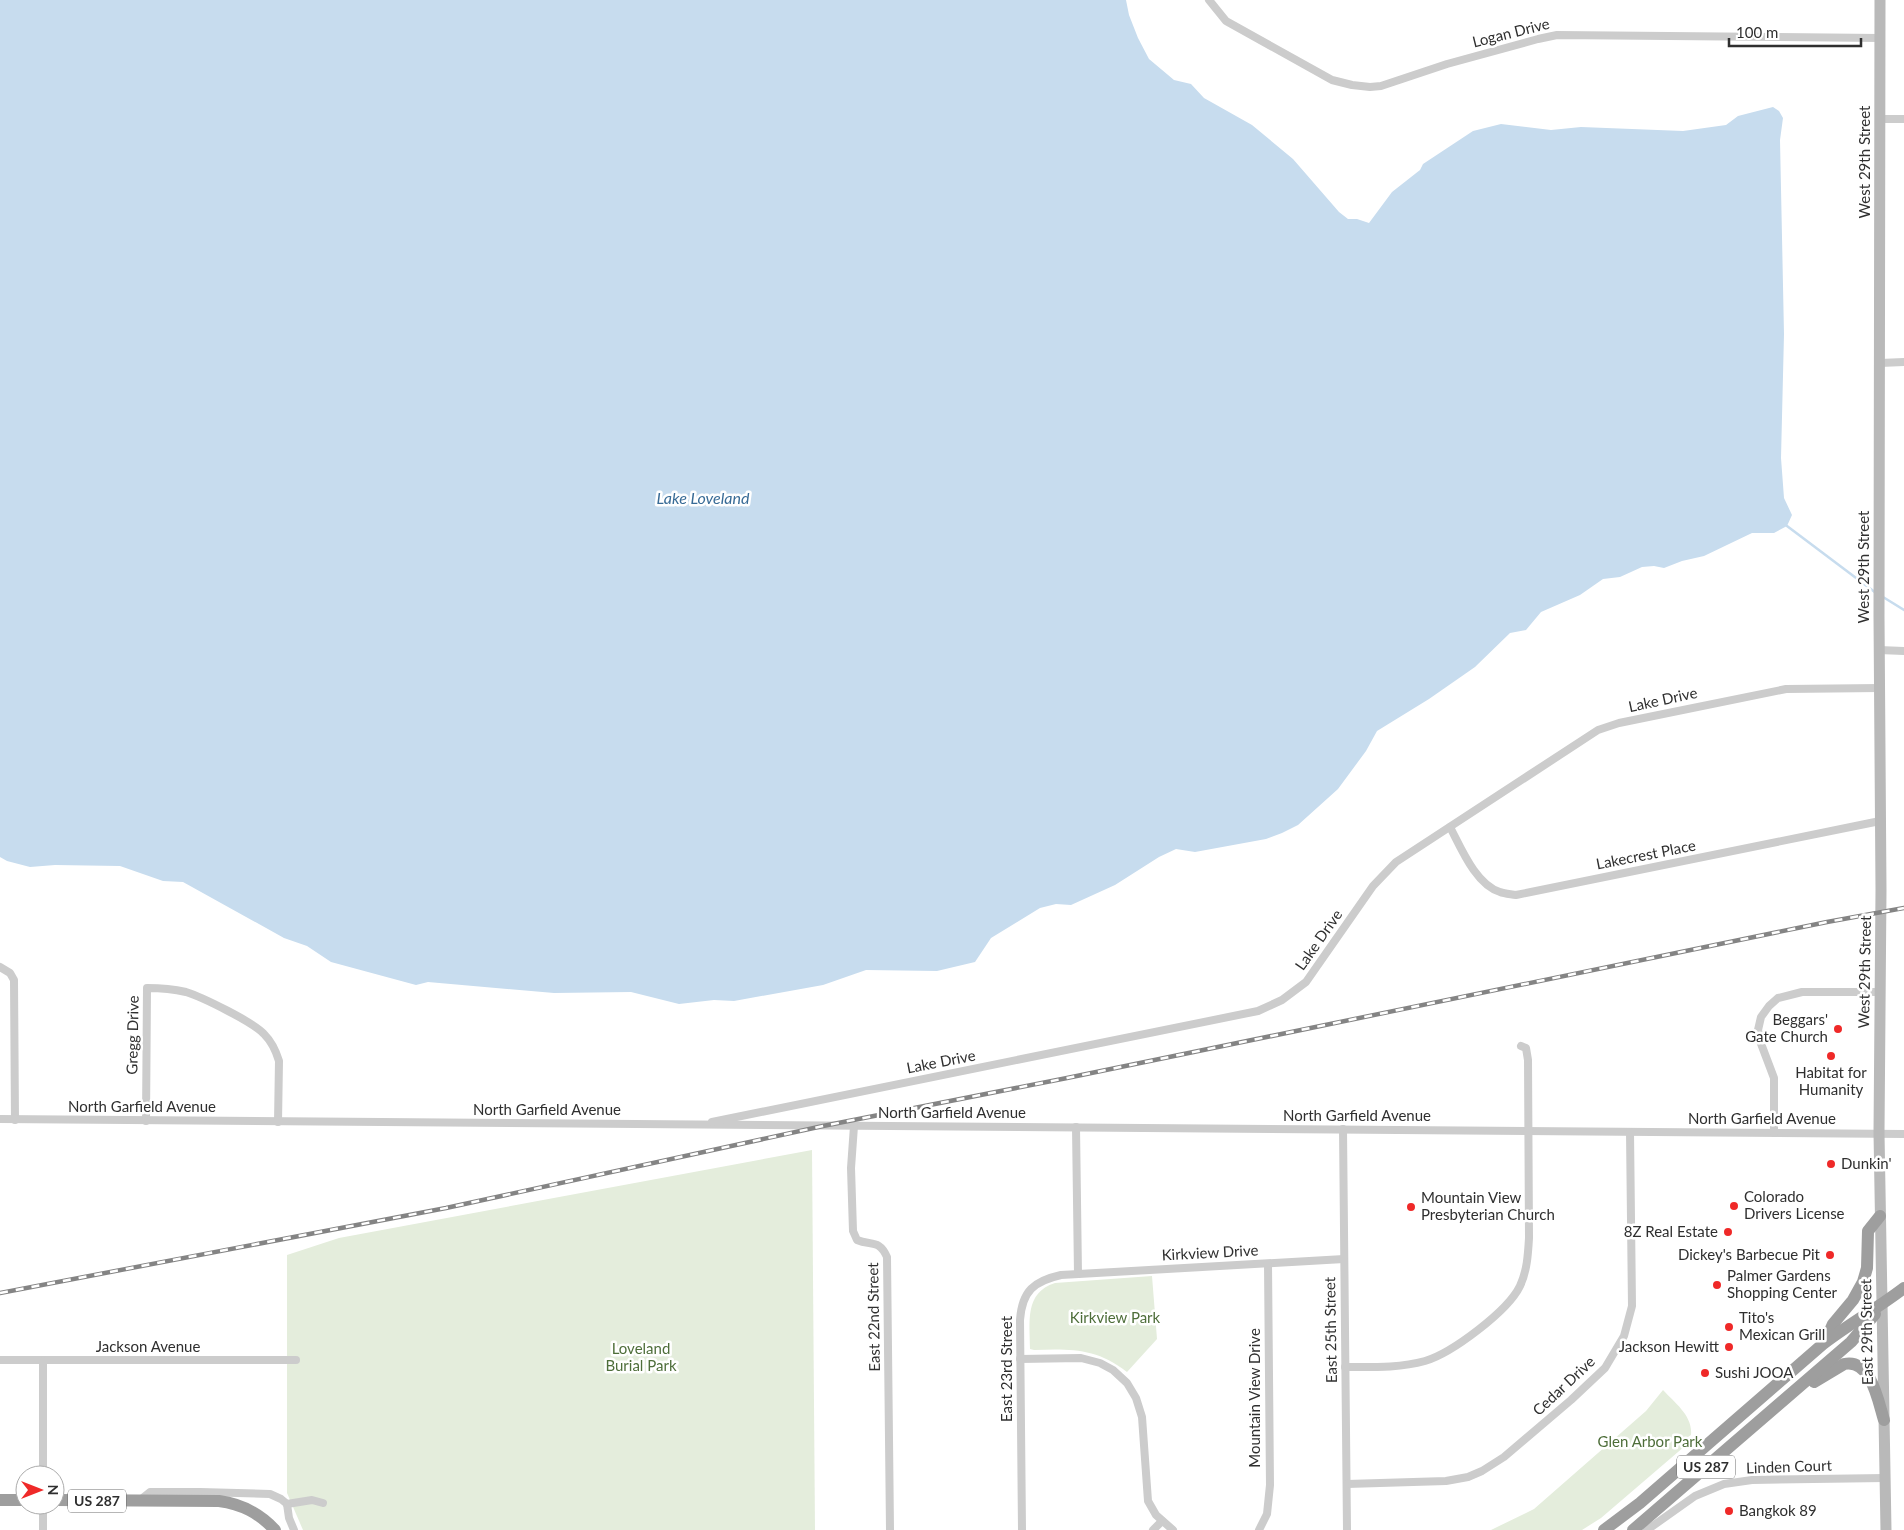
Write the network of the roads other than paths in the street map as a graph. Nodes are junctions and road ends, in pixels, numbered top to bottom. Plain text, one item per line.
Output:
1 (1209, 0) edge
2 (1880, 0) edge
3 (1880, 38) junction
4 (1880, 119) junction
5 (1904, 119) edge
6 (1904, 362) edge
7 (1880, 363) junction
8 (1879, 650) junction
9 (1904, 651) edge
10 (1880, 688) junction
11 (1880, 821) junction
12 (1450, 827) junction
13 (0, 967) edge
14 (1880, 992) junction
15 (1521, 1046) dead end
16 (0, 1120) edge
17 (15, 1120) junction
18 (146, 1121) junction
19 (278, 1122) junction
20 (702, 1125) junction
21 (854, 1126) junction
22 (1076, 1128) junction
23 (1343, 1130) junction
24 (1527, 1131) junction
25 (1630, 1132) junction
26 (1774, 1133) junction
27 (1879, 1133) junction
28 (1904, 1134) edge
29 (1880, 1216) junction
30 (1344, 1259) junction
31 (1268, 1264) junction
32 (1078, 1274) junction
33 (1904, 1288) edge
34 (1882, 1305) junction
35 (1824, 1344) junction
36 (1020, 1359) junction
37 (0, 1360) edge
38 (296, 1360) dead end
39 (43, 1361) junction
40 (1346, 1367) junction
41 (1778, 1404) junction
42 (1884, 1420) junction
43 (43, 1465) edge
44 (1885, 1478) junction
45 (1347, 1484) junction
46 (0, 1500) edge
47 (15, 1500) edge
48 (65, 1500) edge
49 (139, 1501) junction
50 (323, 1503) dead end
51 (287, 1504) junction
52 (43, 1515) edge
53 (1162, 1520) junction
54 (43, 1530) edge
55 (275, 1530) edge
56 (294, 1530) edge
57 (890, 1530) edge
58 (1022, 1530) edge
59 (1153, 1530) edge
60 (1173, 1530) edge
61 (1259, 1530) edge
62 (1347, 1530) edge
63 (1604, 1530) edge
64 (1633, 1530) edge
65 (1647, 1530) edge
66 (1886, 1530) edge

1 - 3 street, Logan Drive
2 - 3 main road, West 29th Street
3 - 4 main road, West 29th Street
4 - 5 street
4 - 7 main road, West 29th Street
6 - 7 street
7 - 8 main road, West 29th Street
8 - 9 street
8 - 10 main road, West 29th Street
10 - 11 main road, West 29th Street
10 - 12 street, Lake Drive
11 - 12 street, Lakecrest Place
11 - 14 main road, West 29th Street
12 - 20 street, Lake Drive
13 - 17 street
14 - 26 street
14 - 27 main road, West 29th Street
15 - 24 street
16 - 17 street, North Garfield Avenue
17 - 18 street, North Garfield Avenue
18 - 19 street, North Garfield Avenue
18 - 19 street, Gregg Drive
19 - 20 street, North Garfield Avenue
20 - 21 street, North Garfield Avenue
21 - 22 street, North Garfield Avenue
21 - 57 street, East 22nd Street
22 - 23 street, North Garfield Avenue
22 - 32 street
23 - 24 street, North Garfield Avenue
23 - 30 street, East 25th Street
24 - 25 street, North Garfield Avenue
24 - 40 street
25 - 26 street, North Garfield Avenue
25 - 45 street, Cedar Drive
26 - 27 street, North Garfield Avenue
27 - 28 street, North Garfield Avenue
27 - 29 main road, East 29th Street
29 - 34 main road, East 29th Street
29 - 35 highway
30 - 31 street, Kirkview Drive
30 - 40 street, East 25th Street
31 - 32 street, Kirkview Drive
31 - 61 street, Mountain View Drive
32 - 36 street, East 23rd Street
33 - 34 highway, US 287
34 - 35 highway, US 287
34 - 41 highway, US 287
34 - 42 main road, East 29th Street
35 - 63 highway, US 287
36 - 53 street
36 - 58 street, East 23rd Street
37 - 39 street, Jackson Avenue
38 - 39 street, Jackson Avenue
39 - 43 street
40 - 45 street, East 25th Street
41 - 42 highway
41 - 64 highway, US 287
42 - 44 main road, East 29th Street
44 - 65 street, Linden Court
44 - 66 main road, East 29th Street
45 - 62 street, East 25th Street
46 - 47 highway
48 - 49 highway, US 287
49 - 51 street
49 - 55 highway, US 287
50 - 51 street
51 - 56 street
52 - 54 street
53 - 59 street
53 - 60 street

